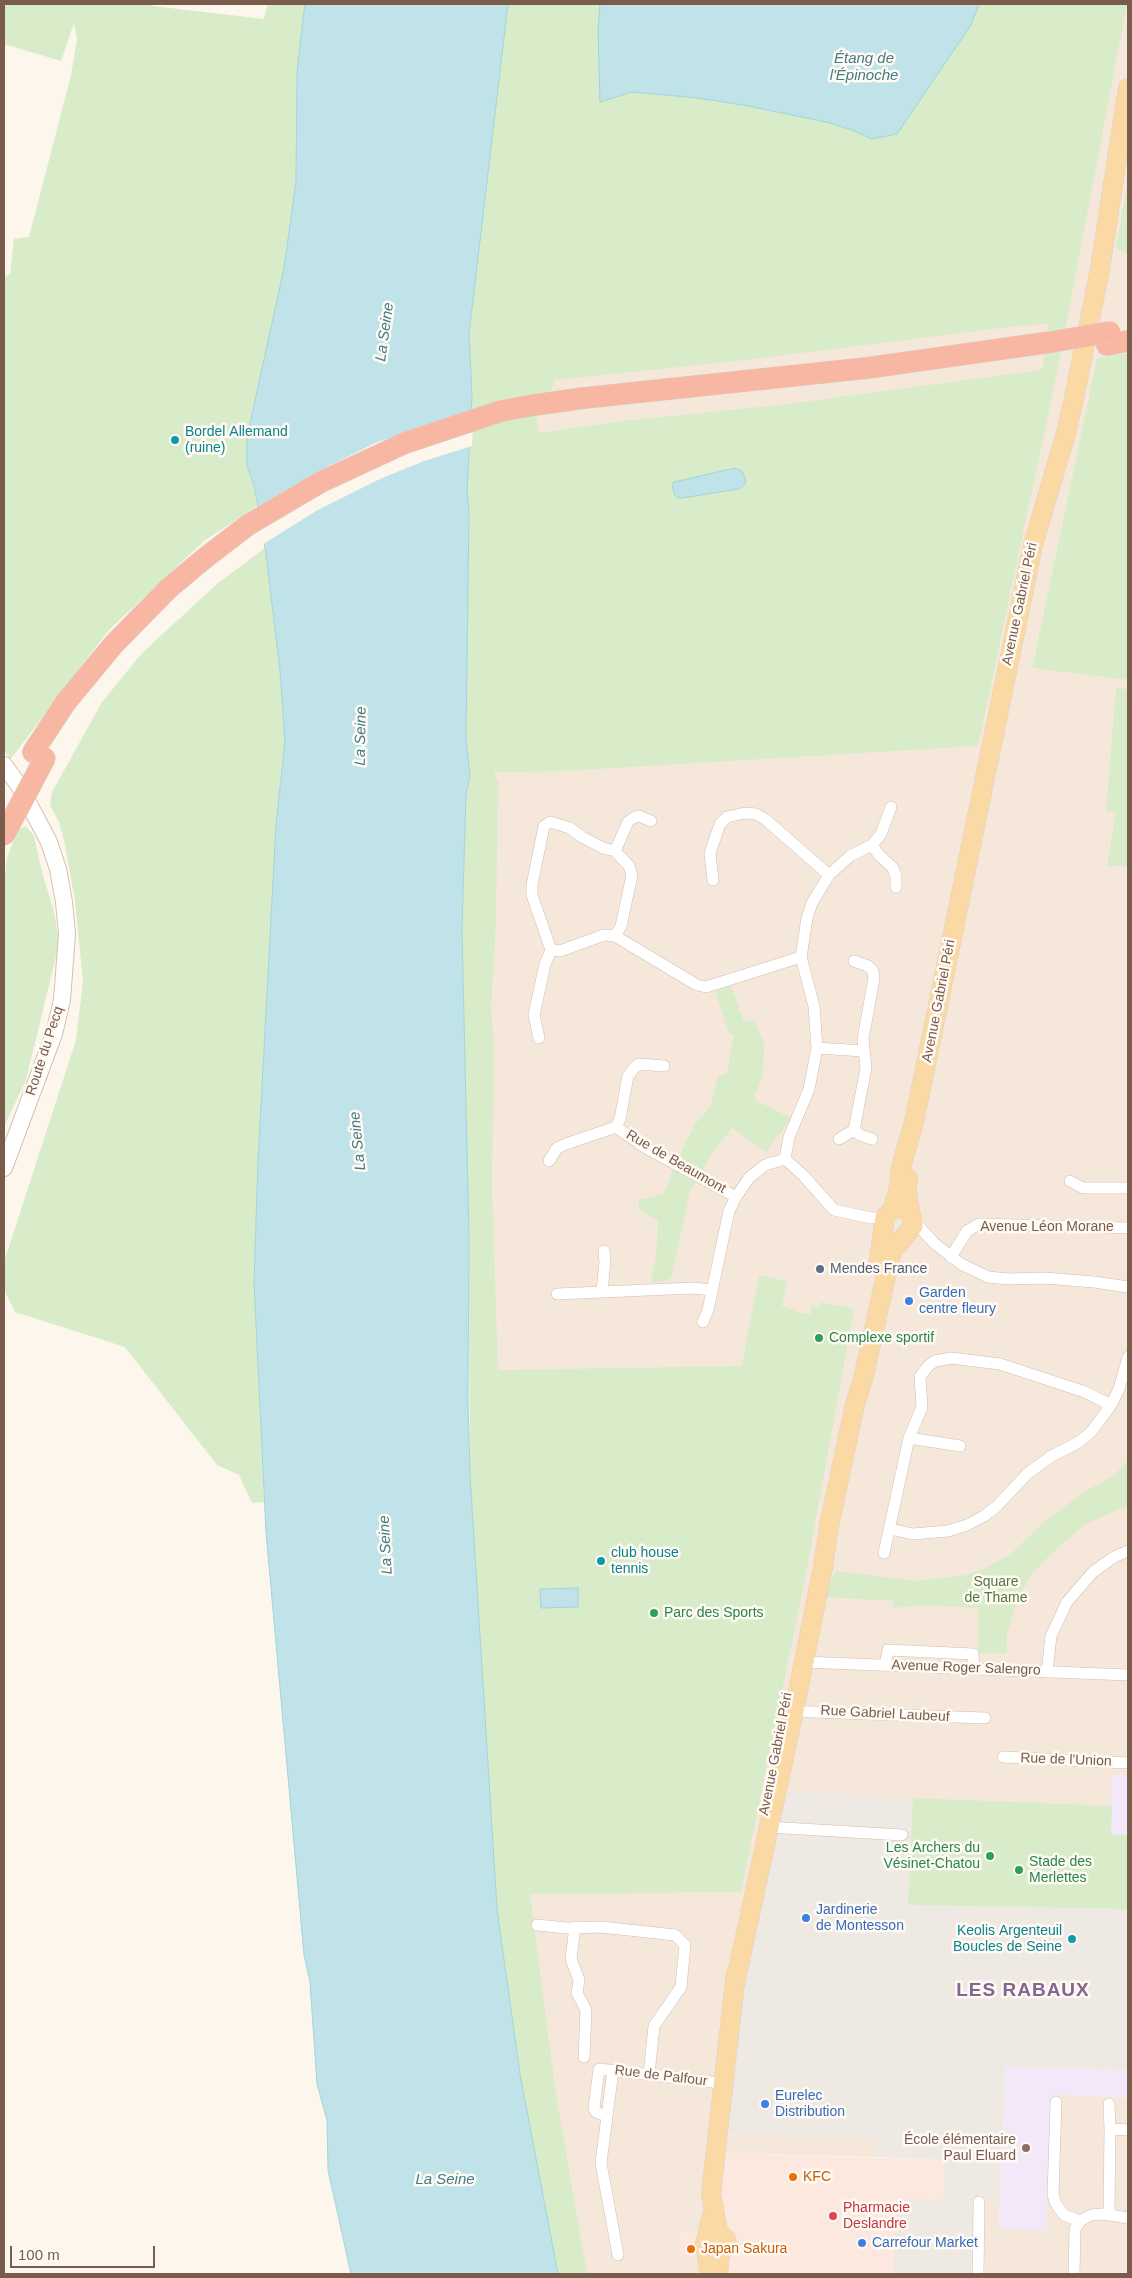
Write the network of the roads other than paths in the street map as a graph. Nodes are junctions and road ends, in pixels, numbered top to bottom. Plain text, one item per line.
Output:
1 (1128, 88) edge
2 (1118, 337) edge
3 (536, 412) junction
4 (4, 765) edge
5 (4, 803) edge
6 (891, 807) dead end
7 (651, 821) dead end
8 (4, 835) edge
9 (872, 845) junction
10 (615, 851) junction
11 (829, 875) junction
12 (713, 880) dead end
13 (896, 887) dead end
14 (615, 936) junction
15 (550, 950) junction
16 (802, 957) junction
17 (854, 961) dead end
18 (540, 1038) dead end
19 (817, 1048) junction
20 (864, 1051) junction
21 (664, 1066) dead end
22 (616, 1127) junction
23 (854, 1130) junction
24 (872, 1138) dead end
25 (839, 1139) dead end
26 (785, 1159) junction
27 (549, 1161) dead end
28 (4, 1168) edge
29 (1070, 1181) dead end
30 (1128, 1188) edge
31 (736, 1197) junction
32 (900, 1222) junction
33 (1128, 1228) edge
34 (604, 1251) dead end
35 (953, 1254) junction
36 (1128, 1287) edge
37 (712, 1290) junction
38 (602, 1291) junction
39 (557, 1294) dead end
40 (703, 1322) dead end
41 (1128, 1357) edge
42 (1111, 1405) junction
43 (909, 1438) junction
44 (960, 1446) dead end
45 (829, 1526) junction
46 (890, 1529) junction
47 (1128, 1551) edge
48 (884, 1553) dead end
49 (799, 1662) junction
50 (885, 1666) junction
51 (974, 1669) junction
52 (1046, 1672) junction
53 (1128, 1675) edge
54 (791, 1710) junction
55 (985, 1718) dead end
56 (1003, 1757) dead end
57 (1128, 1762) edge
58 (768, 1827) junction
59 (902, 1835) dead end
60 (537, 1925) dead end
61 (575, 1927) junction
62 (735, 1984) junction
63 (584, 2057) dead end
64 (613, 2070) junction
65 (649, 2074) junction
66 (723, 2085) junction
67 (1056, 2102) dead end
68 (1109, 2104) dead end
69 (606, 2116) junction
70 (1110, 2129) junction
71 (1128, 2130) edge
72 (979, 2202) dead end
73 (1109, 2214) junction
74 (1128, 2218) edge
75 (1080, 2221) junction
76 (714, 2243) junction
77 (618, 2255) dead end
78 (710, 2274) edge
79 (718, 2274) edge
80 (978, 2274) edge
81 (1074, 2274) edge

1 - 32 main road, Avenue Gabriel Péri
2 - 3 highway
3 - 5 highway
3 - 8 highway, bridge
4 - 28 main road, Route du Pecq
6 - 9 street
7 - 10 street
9 - 11 street
9 - 13 street
10 - 14 street
10 - 15 street
11 - 12 street
11 - 16 street
14 - 15 street
14 - 16 street
15 - 18 street
16 - 19 street
17 - 20 street
19 - 20 street
19 - 26 street
20 - 23 street
21 - 22 street, Rue de Beaumont
22 - 27 street, Rue de Beaumont
22 - 31 street, Rue de Beaumont
23 - 24 street
23 - 25 street
26 - 31 street
26 - 32 street
29 - 30 street
31 - 37 street
32 - 35 street
32 - 45 main road, Avenue Gabriel Péri
33 - 35 street, Avenue Léon Morane
34 - 38 street
35 - 36 street
37 - 38 street
37 - 40 street
38 - 39 street
41 - 42 street
42 - 43 street
42 - 46 street
43 - 44 street
43 - 46 street
45 - 49 main road, Avenue Gabriel Péri
45 - 49 main road, Avenue Gabriel Péri
46 - 48 street
47 - 52 street
49 - 50 street, Avenue Roger Salengro
49 - 54 main road, Avenue Gabriel Péri
50 - 51 street, Avenue Roger Salengro
50 - 51 street
51 - 52 street, Avenue Roger Salengro
52 - 53 street, Avenue Roger Salengro
54 - 55 street, Rue Gabriel Laubeuf
54 - 58 main road, Avenue Gabriel Péri
54 - 62 main road, Avenue Gabriel Péri
56 - 57 street, Rue de l'Union
58 - 59 street
58 - 62 main road, Avenue Gabriel Péri
60 - 61 street
61 - 63 street
61 - 65 street
62 - 66 main road, Avenue Gabriel Péri
64 - 65 street, Rue de Palfour
64 - 69 street
64 - 69 street, Rue de Palfour
65 - 66 street, Rue de Palfour
66 - 76 main road, Avenue Gabriel Péri
67 - 75 street
68 - 70 street
69 - 77 street
70 - 71 street
70 - 73 street
72 - 80 street
73 - 74 street
73 - 75 street
75 - 81 street
76 - 78 main road, Avenue Gabriel Péri
76 - 79 main road, Avenue Gabriel Péri

